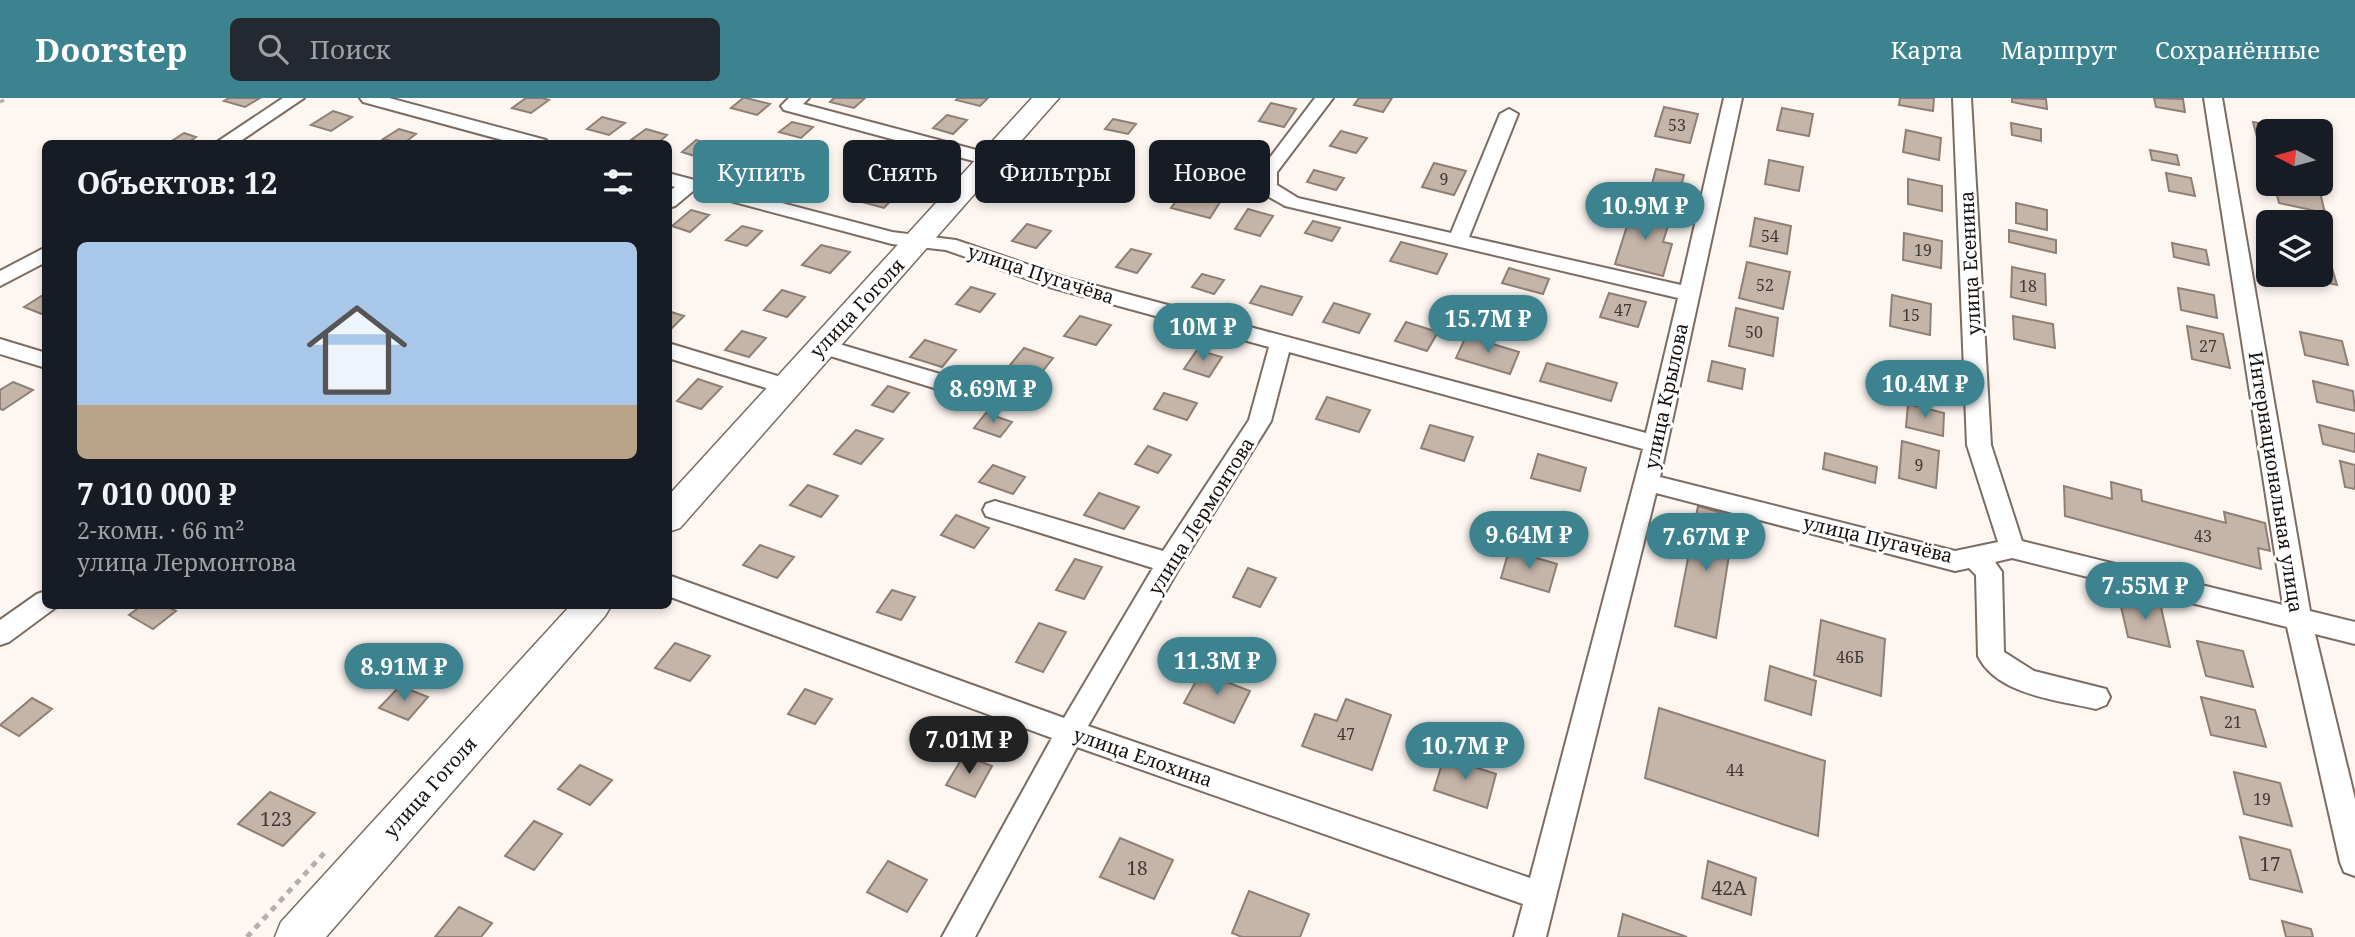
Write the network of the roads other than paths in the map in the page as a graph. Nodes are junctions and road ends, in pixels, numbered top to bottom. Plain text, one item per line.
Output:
1 (295, 98) edge
2 (369, 98) edge
3 (800, 98) edge
4 (1046, 98) edge
5 (1324, 98) edge
6 (1733, 98) edge
7 (1962, 98) edge
8 (2213, 98) edge
9 (1509, 114) dead end
10 (495, 138) edge
11 (229, 140) edge
12 (1009, 140) edge
13 (975, 155) edge
14 (975, 179) edge
15 (672, 180) edge
16 (689, 185) junction
17 (672, 199) edge
18 (921, 240) junction
19 (1457, 241) junction
20 (42, 255) edge
21 (0, 280) edge
22 (1689, 295) junction
23 (1281, 343) junction
24 (0, 346) edge
25 (822, 346) junction
26 (672, 351) edge
27 (42, 359) edge
28 (786, 386) junction
29 (986, 396) dead end
30 (1656, 444) junction
31 (1647, 482) junction
32 (995, 510) dead end
33 (672, 514) edge
34 (2012, 548) junction
35 (1974, 557) junction
36 (1169, 563) junction
37 (672, 586) edge
38 (42, 604) edge
39 (589, 609) edge
40 (2298, 618) junction
41 (2355, 633) edge
42 (0, 634) edge
43 (2096, 697) dead end
44 (1070, 732) junction
45 (2355, 862) edge
46 (1541, 896) junction
47 (297, 937) edge
48 (958, 937) edge
49 (1530, 937) edge

1 - 11 street
2 - 10 street
3 - 13 street
4 - 12 street, улица Гоголя
5 - 19 street
6 - 22 street, улица Крылова
7 - 34 street, улица Есенина
8 - 40 street, Интернациональная улица
9 - 19 street
14 - 18 street, улица Гоголя
15 - 16 street, улица Пугачёва
16 - 17 street
16 - 18 street, улица Пугачёва
18 - 23 street, улица Пугачёва
18 - 25 street, улица Гоголя
19 - 22 street
20 - 21 street
22 - 30 street, улица Крылова
23 - 30 street, улица Пугачёва
23 - 36 street, улица Лермонтова
24 - 27 street
25 - 28 street, улица Гоголя
25 - 29 street
26 - 28 street
28 - 33 street, улица Гоголя
30 - 31 street, улица Крылова
31 - 35 street, улица Пугачёва
31 - 46 street, улица Крылова
32 - 36 street
34 - 35 street, улица Пугачёва
34 - 40 street, улица Пугачёва
35 - 43 street
36 - 44 street, улица Лермонтова
37 - 44 street, улица Елохина
38 - 42 street
39 - 47 street, улица Гоголя
40 - 41 street, улица Пугачёва
40 - 45 street, Интернациональная улица
44 - 46 street, улица Елохина
44 - 48 street, улица Лермонтова
46 - 49 street, улица Крылова

